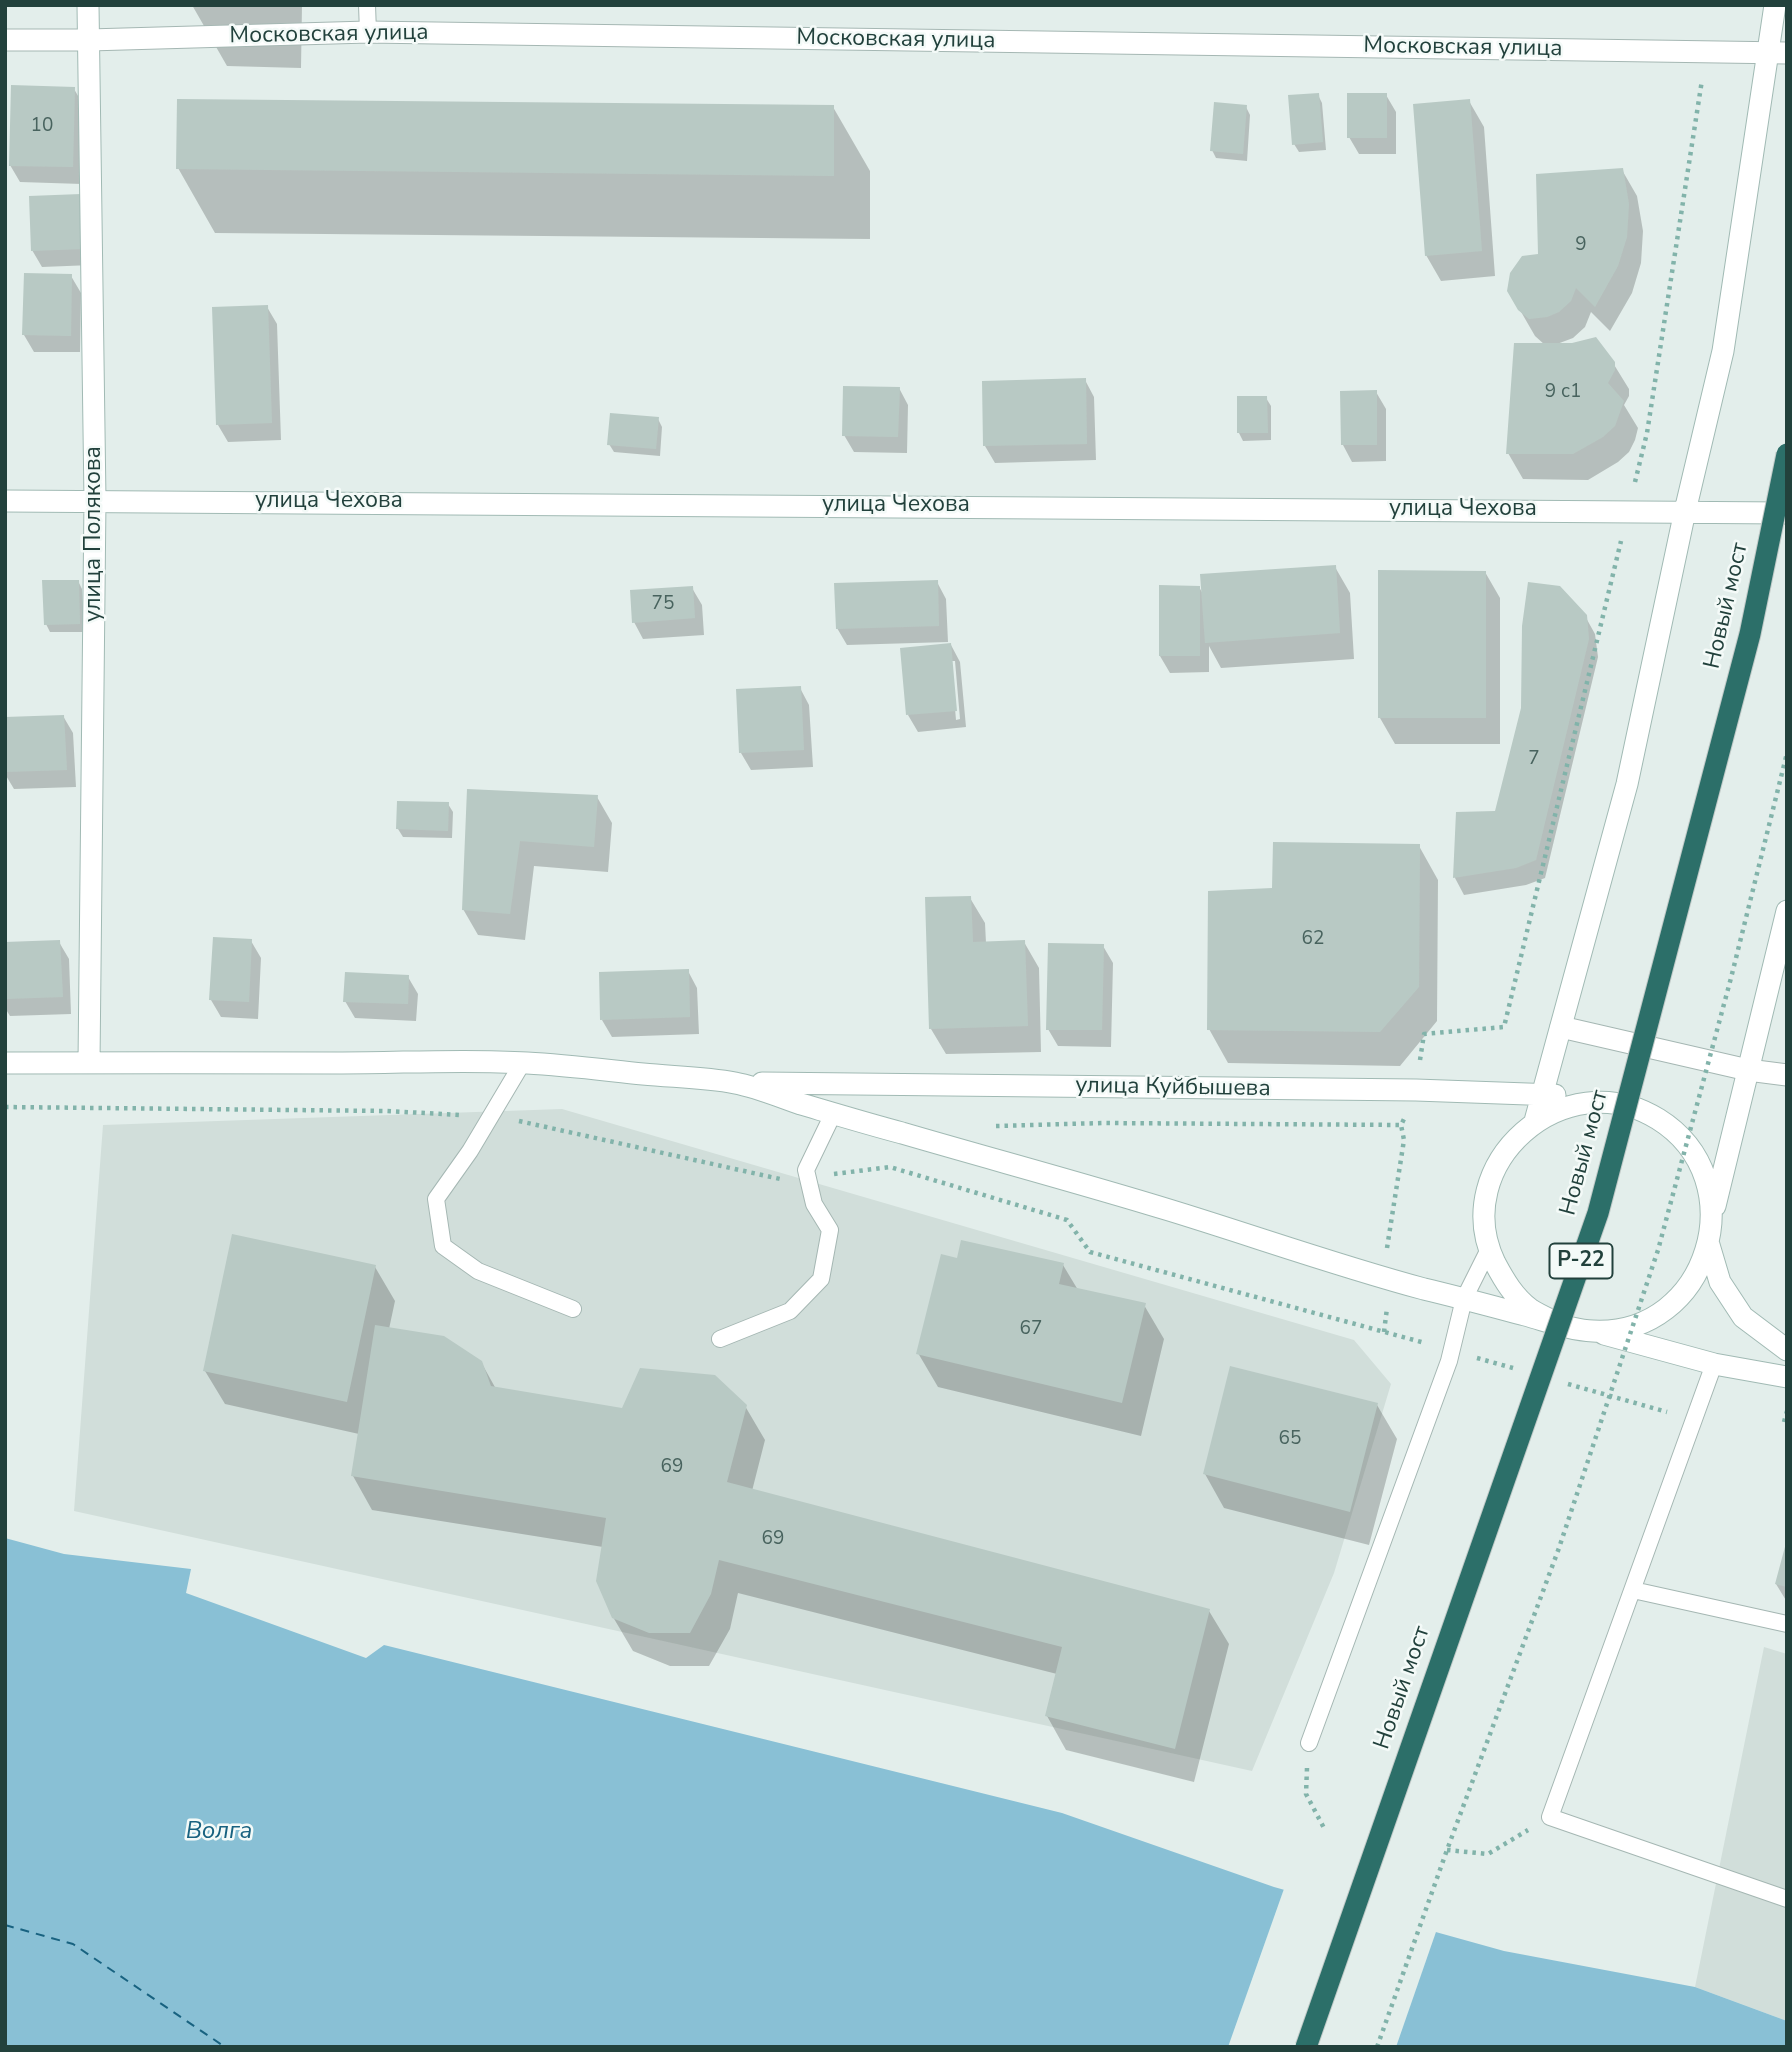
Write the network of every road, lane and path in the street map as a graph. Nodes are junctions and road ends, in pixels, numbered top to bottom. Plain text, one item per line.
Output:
1 (88, 5) edge
2 (367, 5) edge
3 (1774, 5) edge
4 (368, 33) junction
5 (5, 40) edge
6 (89, 40) junction
7 (1707, 51) junction
8 (1777, 52) edge
9 (1787, 454) edge
10 (95, 500) junction
11 (5, 501) edge
12 (1628, 510) junction
13 (1685, 511) junction
14 (1787, 513) edge
15 (1787, 753) edge
16 (1787, 911) edge
17 (1561, 1027) junction
18 (89, 1062) junction
19 (523, 1062) junction
20 (5, 1063) edge
21 (1748, 1070) junction
22 (1787, 1075) edge
23 (738, 1083) junction
24 (1416, 1090) junction
25 (1542, 1093) junction
26 (1608, 1102) junction
27 (5, 1107) edge
28 (833, 1114) junction
29 (490, 1117) junction
30 (1535, 1122) junction
31 (1401, 1125) junction
32 (986, 1126) dead end
33 (808, 1178) junction
34 (1713, 1215) junction
35 (1387, 1244) junction
36 (1709, 1245) junction
37 (1377, 1246) dead end
38 (1489, 1249) junction
39 (1391, 1280) junction
40 (1464, 1299) junction
41 (573, 1309) dead end
42 (1561, 1325) junction
43 (1595, 1331) junction
44 (720, 1339) dead end
45 (1787, 1350) edge
46 (1714, 1364) junction
47 (1787, 1377) edge
48 (1787, 1411) edge
49 (1784, 1422) dead end
50 (1633, 1590) junction
51 (1787, 1624) edge
52 (1309, 1743) joint
53 (1550, 1817) junction
54 (1324, 1828) dead end
55 (1447, 1850) junction
56 (1787, 1899) edge
57 (1306, 2047) edge
58 (1377, 2047) edge

1 - 6 street, улица Полякова
2 - 4 lane
3 - 8 street
4 - 6 street, Московская улица
4 - 7 street, Московская улица
5 - 6 street, Московская улица
6 - 10 street, улица Полякова
7 - 8 street, Московская улица
7 - 12 path
8 - 13 street
9 - 57 highway, Новый мост / Р-22, bridge
10 - 11 street, улица Чехова
10 - 12 street, улица Чехова
10 - 18 street, улица Полякова
12 - 13 street, улица Чехова
12 - 24 path
13 - 14 street, улица Чехова
13 - 17 street
15 - 55 path, bridge
16 - 21 street
17 - 21 street
17 - 25 street
18 - 19 street
18 - 20 street
19 - 23 street
19 - 29 lane
21 - 22 street
21 - 34 street
23 - 24 street, улица Куйбышева
23 - 28 street
24 - 25 street, улица Куйбышева
24 - 31 path
25 - 26 street, улица Куйбышева
25 - 30 street
26 - 30 street
26 - 34 street
27 - 29 path
28 - 33 lane
28 - 39 street
29 - 33 path
29 - 41 lane
30 - 38 street
31 - 32 path
31 - 35 path
33 - 39 path
33 - 44 lane
34 - 36 street
35 - 37 path
35 - 39 path
36 - 43 street
36 - 45 street
38 - 40 lane
38 - 42 street
39 - 40 street
40 - 42 street
40 - 52 lane
42 - 43 street
43 - 46 street
46 - 47 street
46 - 50 lane
48 - 49 path
50 - 51 lane
50 - 53 lane
52 - 54 path
53 - 55 path
53 - 56 lane
55 - 58 path, bridge

